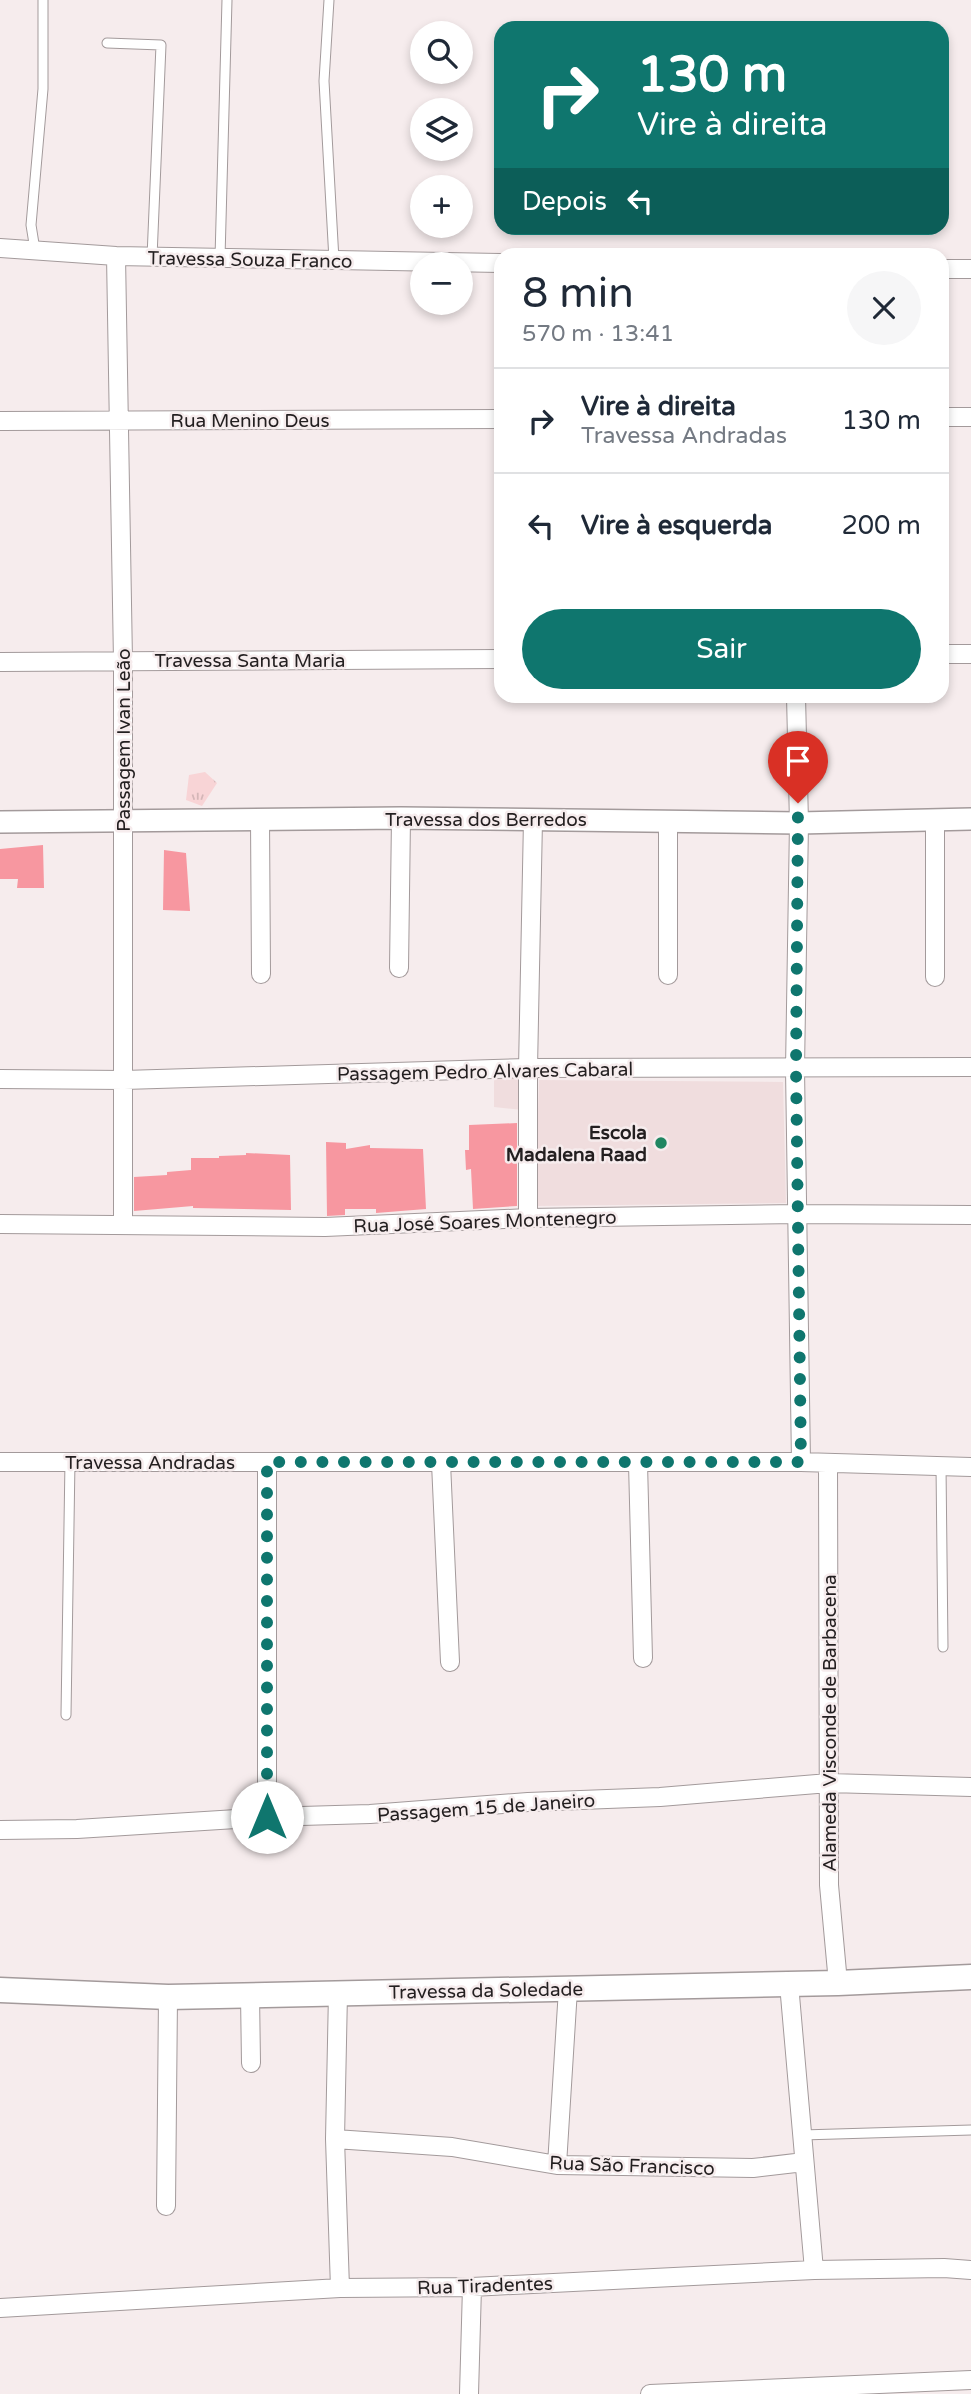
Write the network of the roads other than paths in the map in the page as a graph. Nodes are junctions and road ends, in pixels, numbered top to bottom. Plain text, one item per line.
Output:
1 (43, 0) edge
2 (227, 0) edge
3 (329, 0) edge
4 (107, 43) dead end
5 (0, 248) edge
6 (34, 250) junction
7 (116, 256) junction
8 (152, 257) junction
9 (220, 258) junction
10 (334, 260) junction
11 (494, 263) edge
12 (949, 269) edge
13 (971, 269) edge
14 (949, 417) edge
15 (971, 417) edge
16 (494, 419) edge
17 (0, 421) edge
18 (119, 421) junction
19 (949, 654) edge
20 (971, 654) edge
21 (494, 659) edge
22 (123, 661) junction
23 (0, 662) edge
24 (796, 703) edge
25 (401, 818) junction
26 (260, 819) junction
27 (935, 819) junction
28 (971, 819) edge
29 (533, 820) junction
30 (668, 820) junction
31 (123, 821) junction
32 (0, 822) edge
33 (799, 823) junction
34 (400, 968) dead end
35 (261, 974) dead end
36 (668, 975) dead end
37 (935, 977) dead end
38 (971, 1067) edge
39 (528, 1068) junction
40 (796, 1069) junction
41 (0, 1079) edge
42 (124, 1080) junction
43 (798, 1214) junction
44 (971, 1215) edge
45 (528, 1218) junction
46 (0, 1223) edge
47 (123, 1224) junction
48 (70, 1461) junction
49 (0, 1462) edge
50 (267, 1462) junction
51 (638, 1462) junction
52 (801, 1462) junction
53 (441, 1463) junction
54 (828, 1463) junction
55 (941, 1466) junction
56 (971, 1467) edge
57 (943, 1647) dead end
58 (643, 1658) dead end
59 (450, 1662) dead end
60 (66, 1715) dead end
61 (829, 1783) junction
62 (971, 1787) edge
63 (267, 1817) junction
64 (0, 1830) edge
65 (971, 1977) edge
66 (838, 1983) junction
67 (789, 1984) junction
68 (568, 1989) junction
69 (0, 1990) edge
70 (338, 1993) junction
71 (250, 1995) junction
72 (168, 1997) junction
73 (251, 2063) dead end
74 (971, 2130) edge
75 (802, 2135) junction
76 (335, 2139) junction
77 (804, 2162) junction
78 (557, 2165) junction
79 (166, 2206) dead end
80 (814, 2270) junction
81 (971, 2270) edge
82 (472, 2287) junction
83 (340, 2288) junction
84 (0, 2308) edge
85 (971, 2380) edge
86 (469, 2394) edge
87 (650, 2394) edge

1 - 6 lane
2 - 9 lane
3 - 10 lane
4 - 8 lane
5 - 6 street, Travessa Souza Franco
6 - 7 street, Travessa Souza Franco
7 - 8 street, Travessa Souza Franco
7 - 18 street, Passagem Ivan Leão
8 - 9 street, Travessa Souza Franco
9 - 10 street, Travessa Souza Franco
10 - 11 street, Travessa Souza Franco
12 - 13 street
14 - 15 street
16 - 18 street, Rua Menino Deus
17 - 18 street, Rua Menino Deus
18 - 22 street, Passagem Ivan Leão
19 - 20 street
21 - 22 street, Travessa Santa Maria
22 - 23 street, Travessa Santa Maria
22 - 31 street, Passagem Ivan Leão
24 - 33 street
25 - 26 street, Travessa dos Berredos
25 - 29 street, Travessa dos Berredos
25 - 34 street
26 - 31 street, Travessa dos Berredos
26 - 35 street
27 - 28 street, Travessa dos Berredos
27 - 33 street, Travessa dos Berredos
27 - 37 street
29 - 30 street, Travessa dos Berredos
29 - 39 street
30 - 33 street, Travessa dos Berredos
30 - 36 street
31 - 32 street, Travessa dos Berredos
31 - 42 street, Passagem Ivan Leão
33 - 40 street
38 - 40 street, Passagem Pedro Alvares Cabaral
39 - 40 street, Passagem Pedro Alvares Cabaral
39 - 42 street, Passagem Pedro Alvares Cabaral
39 - 45 street
40 - 43 street
41 - 42 street, Passagem Pedro Alvares Cabaral
42 - 47 street, Passagem Ivan Leão
43 - 44 street, Rua José Soares Montenegro
43 - 45 street, Rua José Soares Montenegro
43 - 52 street
45 - 47 street, Rua José Soares Montenegro
46 - 47 street, Rua José Soares Montenegro
48 - 49 street, Travessa Andradas
48 - 50 street, Travessa Andradas
48 - 60 lane
50 - 53 street, Travessa Andradas
50 - 63 street
51 - 52 street, Travessa Andradas
51 - 53 street, Travessa Andradas
51 - 58 street
52 - 54 street, Travessa Andradas
53 - 59 street
54 - 55 street, Travessa Andradas
54 - 61 street, Alameda Visconde de Barbacena
55 - 56 street, Travessa Andradas
55 - 57 lane
61 - 62 street, Passagem 15 de Janeiro
61 - 63 street, Passagem 15 de Janeiro
61 - 66 street, Alameda Visconde de Barbacena
63 - 64 street, Passagem 15 de Janeiro
65 - 66 main road, Travessa da Soledade
66 - 67 main road, Travessa da Soledade
67 - 68 main road, Travessa da Soledade
67 - 75 street
68 - 70 main road, Travessa da Soledade
68 - 78 street
69 - 72 main road, Travessa da Soledade
70 - 71 main road, Travessa da Soledade
70 - 76 street
71 - 72 main road, Travessa da Soledade
71 - 73 street
72 - 79 street
74 - 75 lane
75 - 77 street
76 - 78 street, Rua São Francisco
76 - 83 street
77 - 78 street, Rua São Francisco
77 - 80 street
80 - 81 street, Rua Tiradentes
80 - 82 street, Rua Tiradentes
82 - 83 street, Rua Tiradentes
82 - 86 street
83 - 84 street, Rua Tiradentes
85 - 87 street

